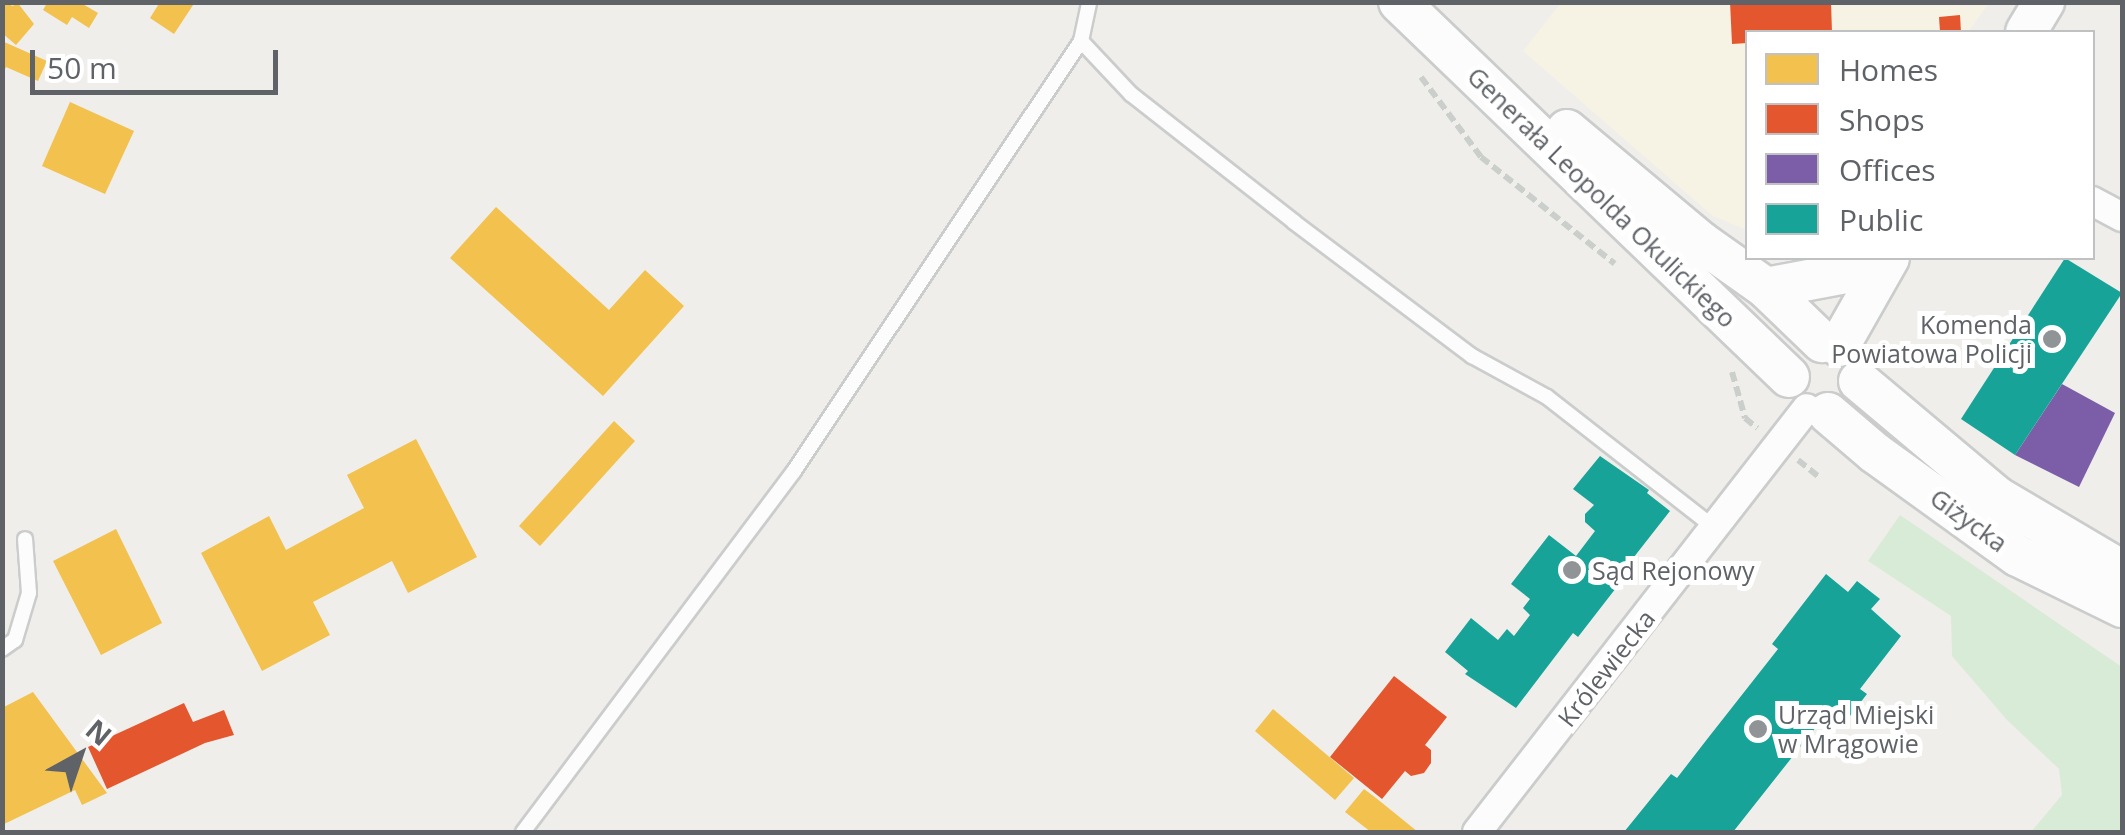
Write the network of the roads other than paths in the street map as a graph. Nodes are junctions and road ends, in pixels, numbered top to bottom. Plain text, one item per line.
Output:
1 (1089, 2) edge
2 (2044, 2) edge
3 (1407, 10) edge
4 (2027, 30) edge
5 (1081, 41) junction
6 (2095, 203) edge
7 (2122, 217) edge
8 (1886, 262) edge
9 (1766, 288) junction
10 (1831, 344) junction
11 (1859, 380) junction
12 (1812, 412) junction
13 (1716, 529) junction
14 (25, 539) dead end
15 (2122, 572) edge
16 (2122, 607) edge
17 (2, 649) edge
18 (522, 832) edge
19 (1477, 832) edge

1 - 5 lane
2 - 4 street
3 - 9 street, Generała Leopolda Okulickiego
3 - 12 street, Generała Leopolda Okulickiego
5 - 13 lane
5 - 18 lane
6 - 7 street
8 - 9 street
8 - 10 street
9 - 10 street, Generała Leopolda Okulickiego
10 - 11 street
10 - 12 street
11 - 12 street
11 - 15 street, Giżycka
12 - 13 street, Królewiecka
12 - 16 street, Giżycka
13 - 19 street, Królewiecka
14 - 17 lane

